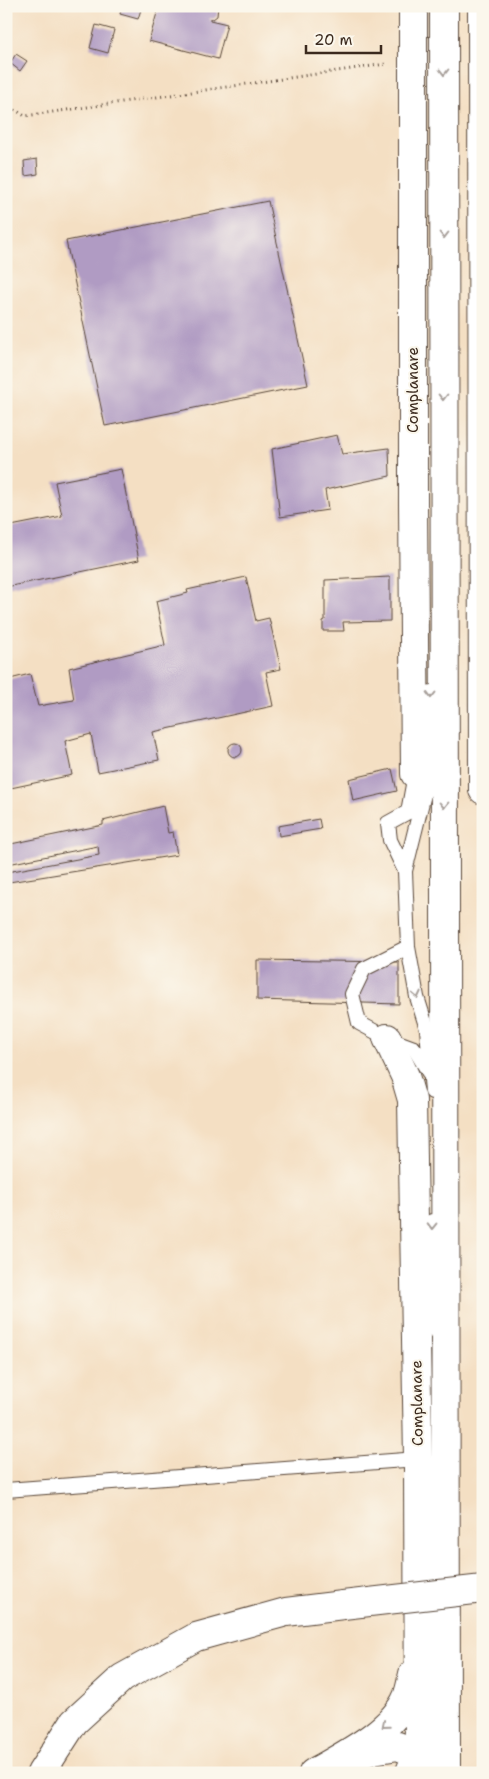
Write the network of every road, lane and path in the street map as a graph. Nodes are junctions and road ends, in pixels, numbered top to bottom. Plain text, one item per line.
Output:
1 (413, 6) edge
2 (444, 6) edge
3 (482, 6) edge
4 (413, 60) junction
5 (6, 104) edge
6 (443, 508) junction
7 (415, 774) joint
8 (483, 790) edge
9 (405, 871) junction
10 (408, 947) junction
11 (388, 1038) junction
12 (432, 1076) junction
13 (445, 1381) junction
14 (418, 1459) junction
15 (6, 1490) edge
16 (483, 1589) edge
17 (418, 1651) junction
18 (416, 1767) edge
19 (324, 1772) edge
20 (41, 1773) edge
21 (446, 1773) edge

1 - 4 main road, Complanare
2 -> 6 main road
3 - 8 main road
4 - 5 path
4 - 7 main road, Complanare
6 -> 9 lane
6 -> 13 main road
7 - 9 lane
9 - 10 lane
10 - 11 lane
10 -> 12 lane
11 - 12 lane
11 - 14 main road, Complanare
12 -> 13 lane
13 - 21 main road
14 - 15 lane
14 - 17 main road, Complanare
16 - 20 main road, bridge
17 - 18 main road, Complanare
17 -> 19 main road
18 - 19 main road

